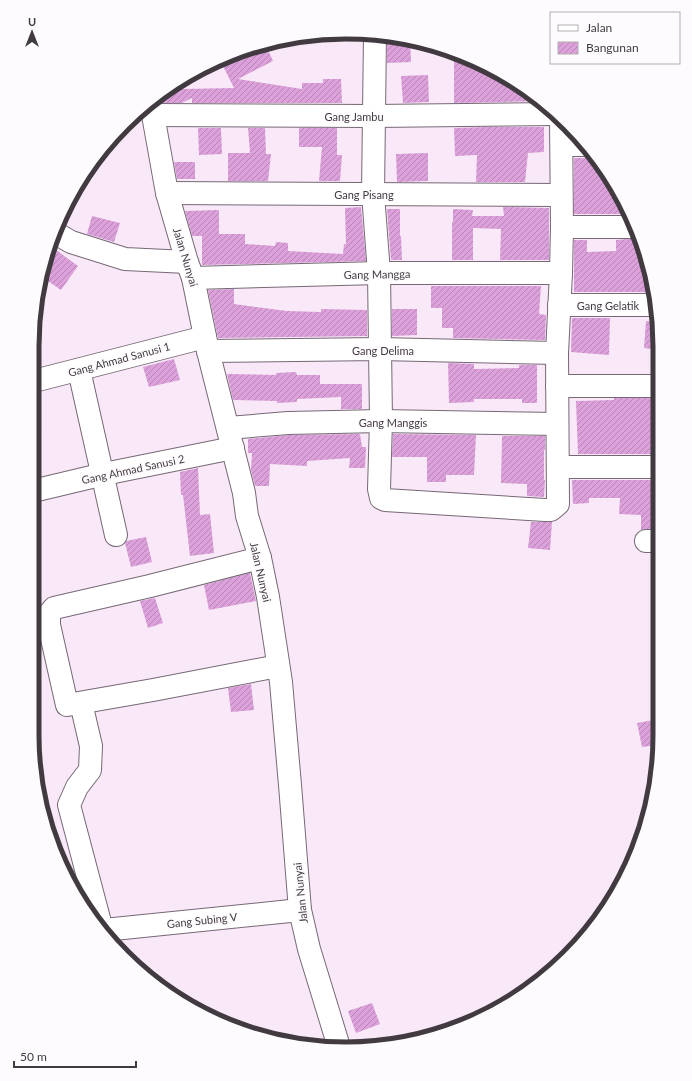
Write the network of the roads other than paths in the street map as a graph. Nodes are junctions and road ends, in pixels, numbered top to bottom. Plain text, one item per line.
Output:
1 (375, 41) edge
2 (151, 109) edge
3 (547, 114) edge
4 (374, 116) junction
5 (561, 127) edge
6 (577, 144) edge
7 (562, 145) junction
8 (167, 193) junction
9 (373, 194) junction
10 (561, 195) junction
11 (562, 227) junction
12 (629, 227) edge
13 (60, 235) edge
14 (190, 270) junction
15 (561, 273) junction
16 (379, 274) junction
17 (559, 305) junction
18 (650, 305) edge
19 (206, 344) junction
20 (380, 349) junction
21 (558, 353) junction
22 (79, 370) junction
23 (39, 381) edge
24 (557, 386) junction
25 (653, 386) edge
26 (381, 421) junction
27 (558, 424) junction
28 (230, 438) junction
29 (558, 467) junction
30 (653, 467) edge
31 (104, 474) junction
32 (39, 490) edge
33 (116, 535) dead end
34 (260, 558) junction
35 (278, 666) junction
36 (81, 702) junction
37 (300, 910) junction
38 (99, 917) edge
39 (109, 930) edge
40 (337, 1042) edge

1 - 4 street
2 - 4 street, Gang Jambu
2 - 8 street, Jalan Nunyai
3 - 4 street, Gang Jambu
4 - 9 street
5 - 7 street
6 - 7 street
7 - 10 street
8 - 9 street, Gang Pisang
8 - 14 street, Jalan Nunyai
9 - 10 street, Gang Pisang
9 - 16 street
10 - 11 street
11 - 12 street
11 - 15 street
13 - 14 street, Gang Mangga
14 - 16 street, Gang Mangga
14 - 19 street, Jalan Nunyai
15 - 16 street, Gang Mangga
15 - 17 street
16 - 20 street
17 - 18 street, Gang Gelatik
17 - 21 street
19 - 20 street, Gang Delima
19 - 22 street, Gang Ahmad Sanusi 1
19 - 28 street, Jalan Nunyai
20 - 21 street, Gang Delima
20 - 26 street
21 - 24 street
22 - 23 street, Gang Ahmad Sanusi 1
22 - 31 street
24 - 25 street
24 - 27 street
26 - 27 street, Gang Manggis
26 - 28 street, Gang Manggis
26 - 29 street
27 - 29 street
28 - 31 street, Gang Ahmad Sanusi 2
28 - 34 street, Jalan Nunyai
29 - 30 street
31 - 32 street, Gang Ahmad Sanusi 2
31 - 33 street
34 - 35 street, Jalan Nunyai
34 - 36 street
35 - 36 street
35 - 37 street, Jalan Nunyai
36 - 38 street
37 - 39 street, Gang Subing V
37 - 40 street, Jalan Nunyai

